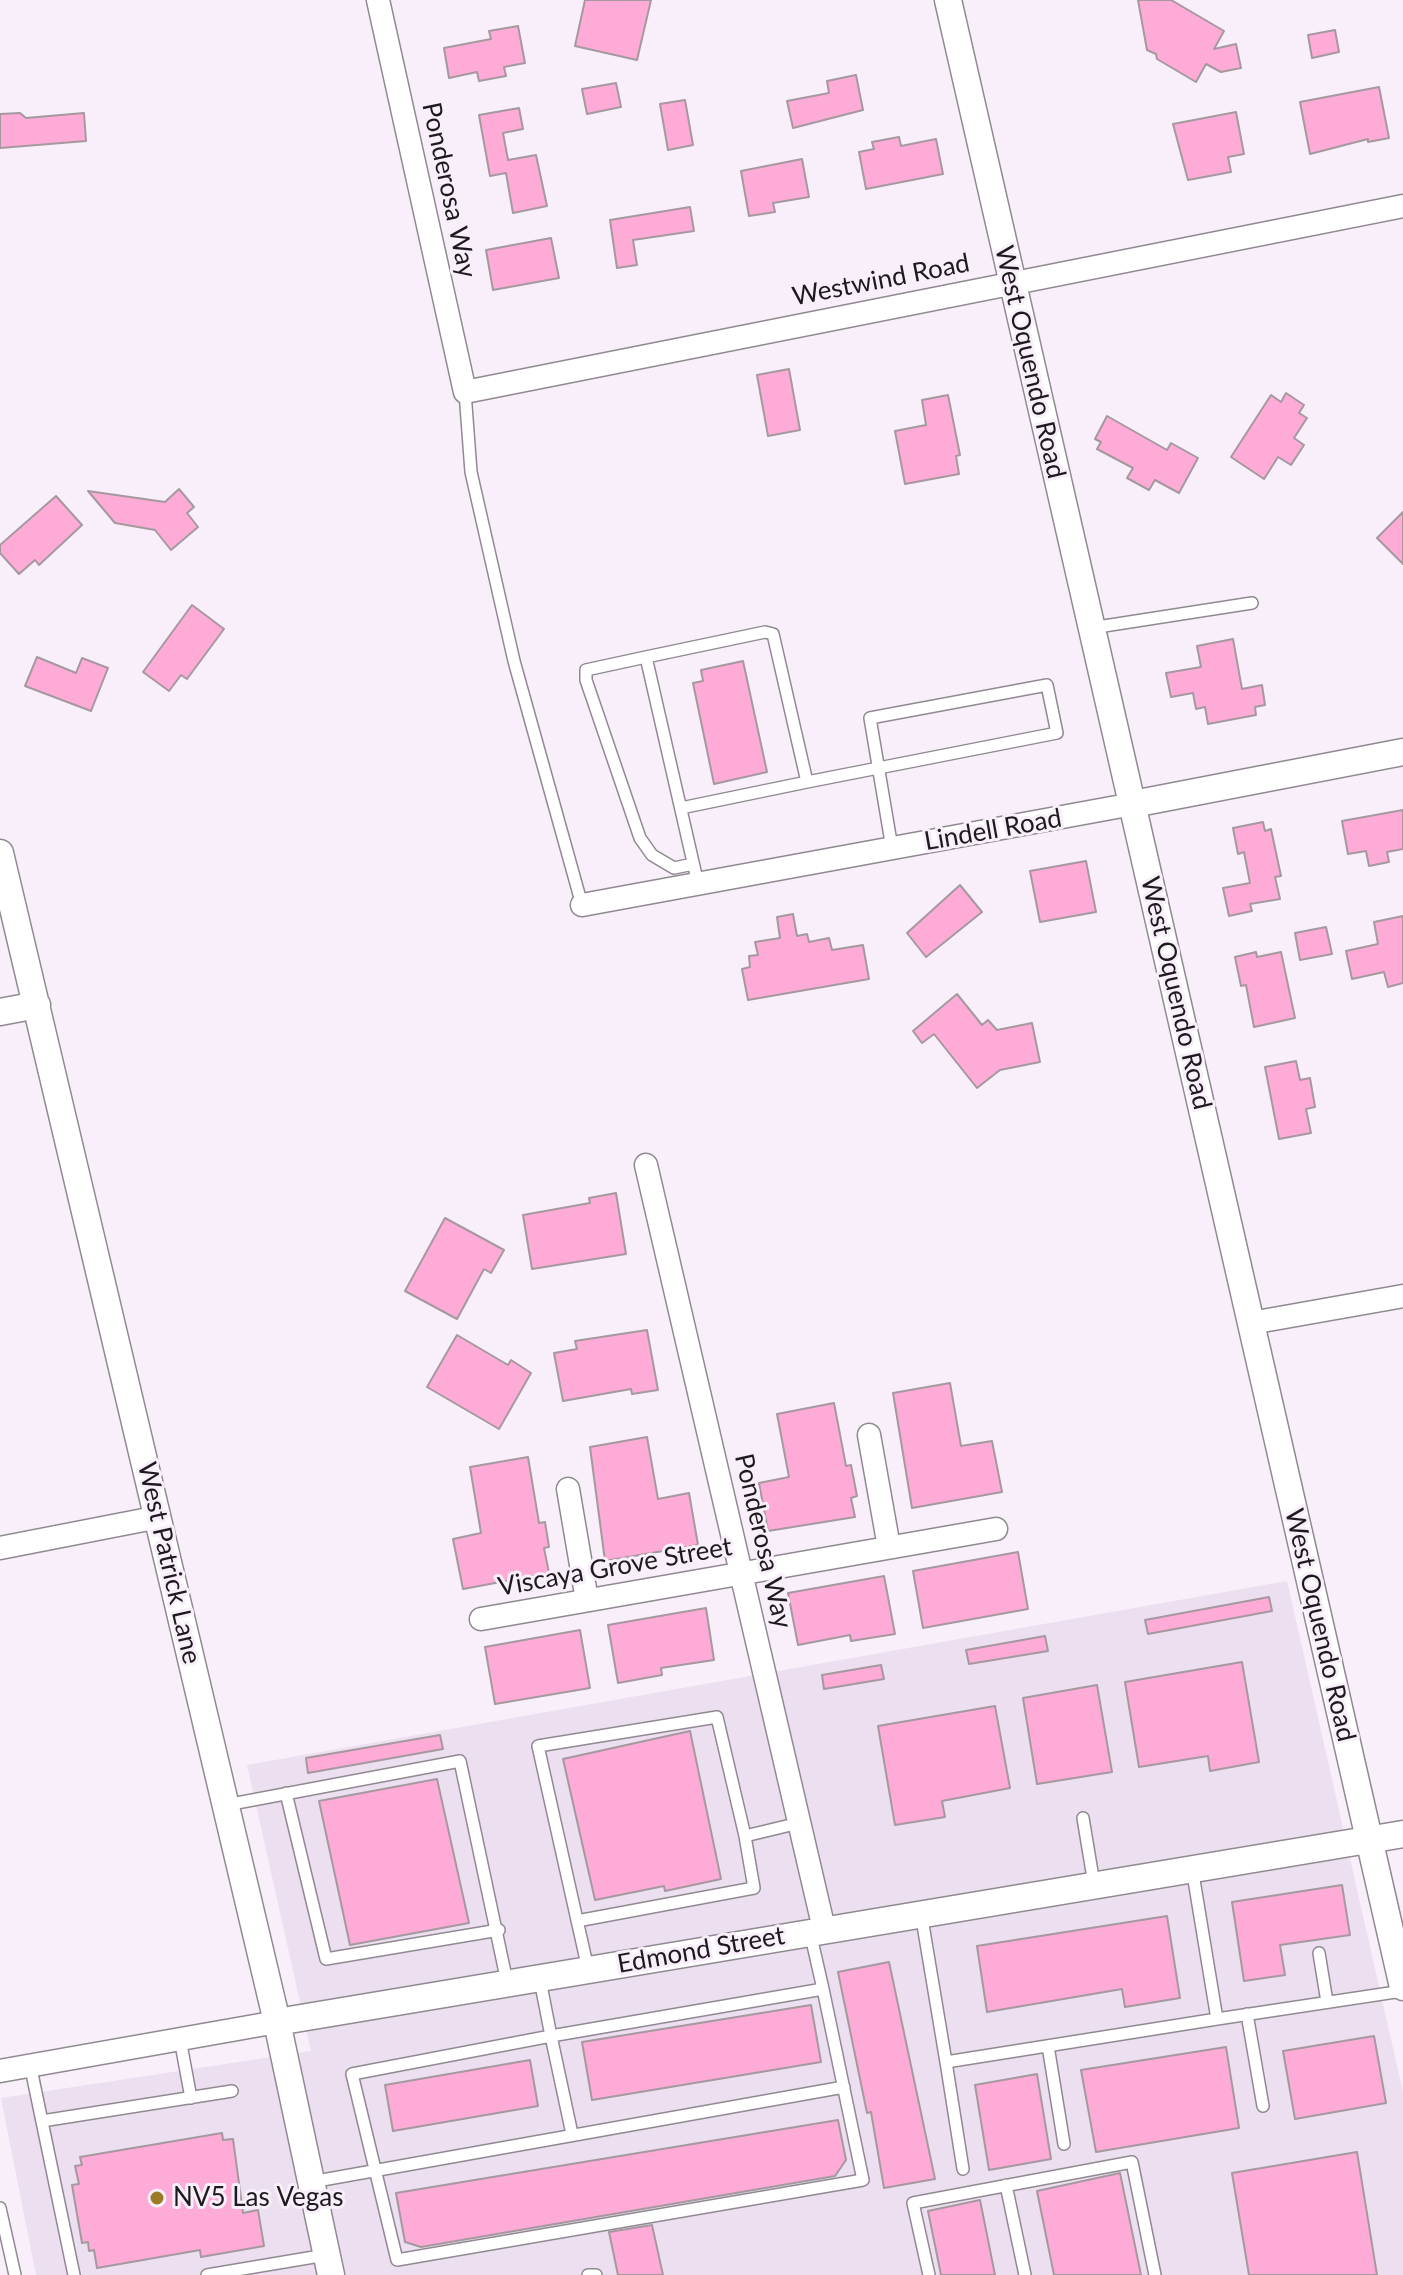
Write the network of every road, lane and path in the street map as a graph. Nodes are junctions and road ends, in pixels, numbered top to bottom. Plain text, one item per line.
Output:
1 (378, 0) edge
2 (948, 0) edge
3 (1403, 206) edge
4 (1011, 283) junction
5 (465, 392) junction
6 (1252, 603) dead end
7 (1091, 628) junction
8 (646, 657) junction
9 (1403, 752) edge
10 (878, 770) junction
11 (807, 782) junction
12 (1133, 804) junction
13 (681, 808) junction
14 (892, 848) junction
15 (0, 855) edge
16 (696, 874) junction
17 (582, 905) joint
18 (37, 1005) junction
19 (0, 1012) edge
20 (646, 1165) dead end
21 (1403, 1296) edge
22 (1251, 1323) junction
23 (869, 1435) dead end
24 (568, 1489) dead end
25 (159, 1517) junction
26 (996, 1529) dead end
27 (889, 1547) junction
28 (0, 1548) edge
29 (741, 1573) junction
30 (587, 1600) junction
31 (481, 1619) dead end
32 (286, 1793) junction
33 (226, 1805) junction
34 (1083, 1818) dead end
35 (799, 1823) junction
36 (1403, 1834) edge
37 (745, 1836) junction
38 (1370, 1839) junction
39 (1192, 1867) junction
40 (1094, 1884) junction
41 (921, 1913) junction
42 (577, 1921) junction
43 (499, 1930) junction
44 (817, 1931) junction
45 (1319, 1953) dead end
46 (588, 1969) junction
47 (540, 1978) junction
48 (507, 1983) junction
49 (823, 1989) junction
50 (1403, 1989) edge
51 (1327, 2002) junction
52 (1247, 2014) junction
53 (1217, 2019) junction
54 (277, 2022) junction
55 (551, 2036) junction
56 (180, 2039) junction
57 (1048, 2046) junction
58 (946, 2062) junction
59 (30, 2064) junction
60 (0, 2071) edge
61 (844, 2087) junction
62 (232, 2091) dead end
63 (191, 2098) junction
64 (1263, 2106) dead end
65 (42, 2121) junction
66 (572, 2134) junction
67 (1064, 2144) dead end
68 (375, 2168) junction
69 (963, 2169) dead end
70 (311, 2182) junction
71 (1006, 2185) junction
72 (0, 2208) edge
73 (328, 2265) edge
74 (15, 2275) edge
75 (74, 2275) edge
76 (207, 2275) edge
77 (588, 2275) edge
78 (596, 2275) edge
79 (929, 2275) edge
80 (1025, 2275) edge
81 (1155, 2275) edge

1 - 5 street, Ponderosa Way
2 - 4 street, West Oquendo Road
3 - 4 street, Westwind Road
4 - 5 street, Westwind Road
4 - 7 street, West Oquendo Road
5 - 17 lane
6 - 7 lane
7 - 12 street, West Oquendo Road
8 - 11 lane
8 - 13 lane
8 - 16 lane
9 - 12 street, Lindell Road
10 - 10 lane
10 - 11 lane
10 - 14 lane
11 - 13 lane
12 - 14 street, Lindell Road
12 - 22 street, West Oquendo Road
13 - 16 lane
14 - 16 street, Lindell Road
15 - 18 street, West Patrick Lane
16 - 17 street, Lindell Road
18 - 19 street
18 - 25 street, West Patrick Lane
20 - 29 street, Ponderosa Way
21 - 22 street
22 - 38 street, West Oquendo Road
23 - 27 street
24 - 30 street
25 - 28 street
25 - 33 street, West Patrick Lane
26 - 27 street, Viscaya Grove Street
27 - 29 street, Viscaya Grove Street
29 - 30 street, Viscaya Grove Street
29 - 35 street, Ponderosa Way
30 - 31 street, Viscaya Grove Street
32 - 33 lane
32 - 43 lane
32 - 43 lane
33 - 54 street, West Patrick Lane
34 - 40 lane
35 - 37 lane
35 - 44 street, Ponderosa Way
36 - 38 street, Edmond Street
37 - 42 lane
37 - 42 lane
38 - 39 street, Edmond Street
38 - 50 street, West Oquendo Road
39 - 40 street, Edmond Street
39 - 53 lane
40 - 41 street, Edmond Street
41 - 44 street, Edmond Street
41 - 58 lane
42 - 46 lane
43 - 48 lane
44 - 46 street, Edmond Street
44 - 49 lane
45 - 51 lane
46 - 47 street, Edmond Street
47 - 48 street, Edmond Street
47 - 55 lane
48 - 54 street, Edmond Street
49 - 55 lane
49 - 61 lane
50 - 51 lane
51 - 52 lane
52 - 53 lane
52 - 64 lane
53 - 57 lane
54 - 56 street, Edmond Street
54 - 70 street, West Patrick Lane
55 - 66 lane
55 - 68 lane
56 - 59 street, Edmond Street
56 - 63 lane
57 - 58 lane
57 - 67 lane
58 - 69 lane
59 - 60 street, Edmond Street
59 - 65 lane
61 - 66 lane
61 - 68 lane
62 - 63 lane
63 - 65 lane
65 - 75 lane
66 - 68 lane
68 - 70 lane
70 - 73 street, West Patrick Lane
71 - 79 lane
71 - 80 lane
71 - 81 lane
72 - 74 lane
73 - 76 lane
77 - 78 lane

